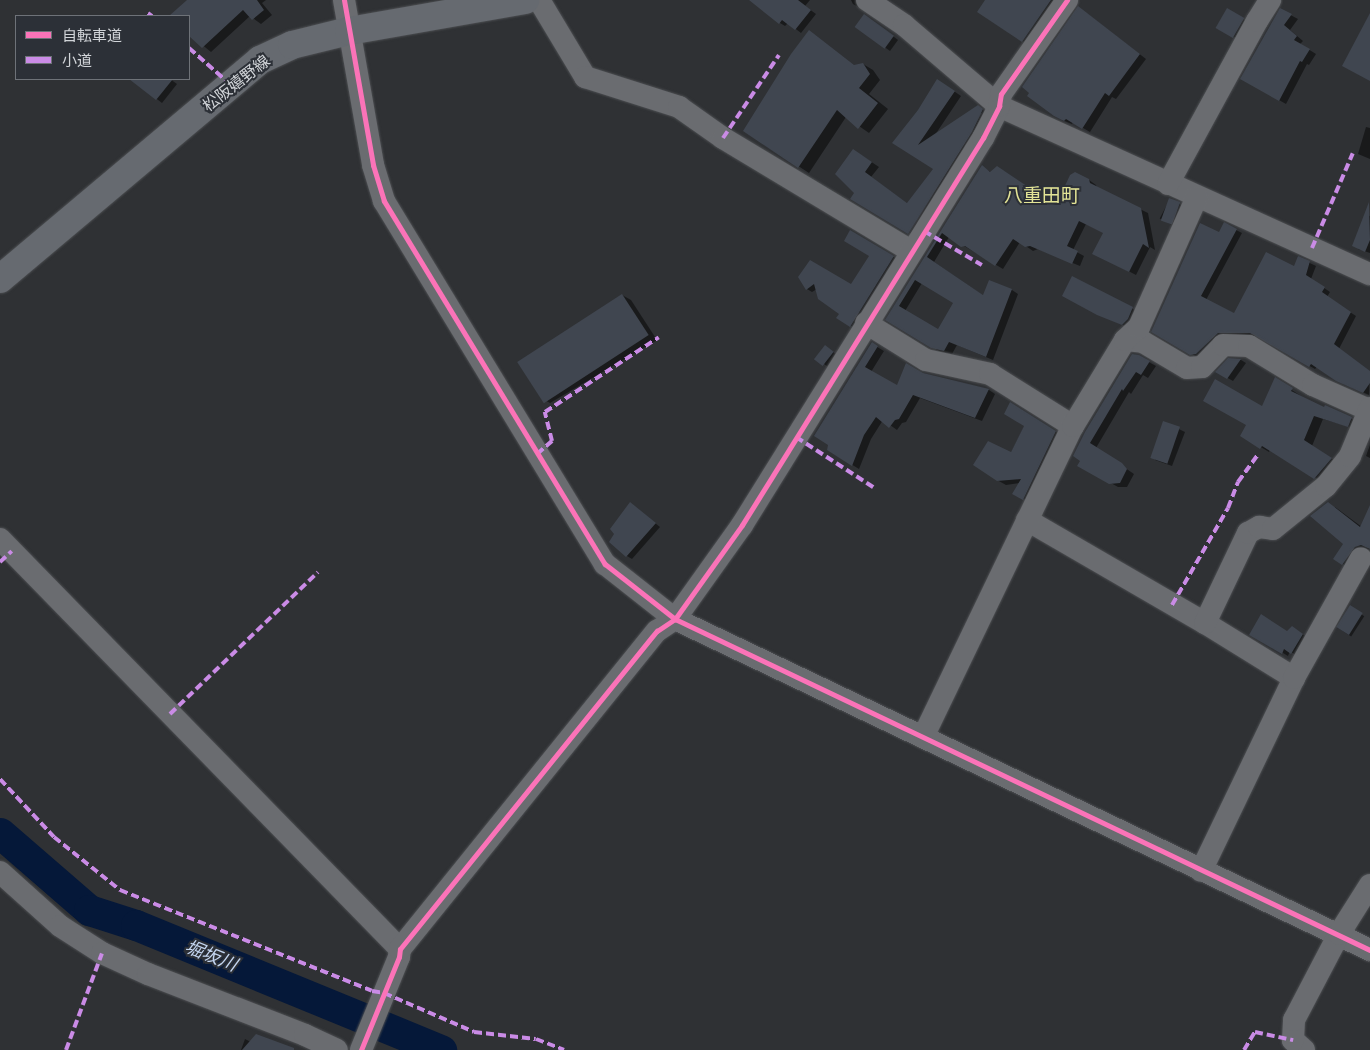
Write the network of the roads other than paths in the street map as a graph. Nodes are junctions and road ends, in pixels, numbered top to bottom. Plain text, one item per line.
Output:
1 (344, 0) edge
2 (526, 0) edge
3 (539, 0) edge
4 (866, 0) edge
5 (1067, 0) edge
6 (1270, 0) edge
7 (349, 31) junction
8 (999, 106) junction
9 (1168, 184) junction
10 (1198, 197) junction
11 (911, 251) junction
12 (1370, 274) edge
13 (0, 279) edge
14 (866, 323) junction
15 (1125, 340) junction
16 (1370, 409) edge
17 (1073, 426) junction
18 (1027, 520) junction
19 (0, 539) edge
20 (1360, 558) dead end
21 (675, 619) junction
22 (1205, 623) junction
23 (1294, 678) junction
24 (923, 737) junction
25 (1201, 871) junction
26 (0, 872) edge
27 (1370, 885) edge
28 (1339, 934) junction
29 (400, 949) junction
30 (1370, 950) edge
31 (337, 1050) edge
32 (361, 1050) edge
33 (1304, 1050) edge

1 - 7 street
2 - 7 main road, 松阪嬉野線
3 - 11 street
4 - 8 street
5 - 8 street
6 - 9 street
7 - 13 main road, 松阪嬉野線
7 - 21 street
8 - 9 street
8 - 11 street
9 - 10 street
10 - 12 street
10 - 15 street
11 - 14 street
14 - 17 street
14 - 21 street
15 - 16 street
15 - 17 street
16 - 22 street
17 - 18 street
18 - 22 street
18 - 24 street
19 - 29 street
20 - 23 street
21 - 24 street
21 - 29 street
22 - 23 street
23 - 25 street
24 - 25 street
25 - 28 street
26 - 31 street
27 - 28 street
28 - 30 street
28 - 33 street
29 - 32 street

